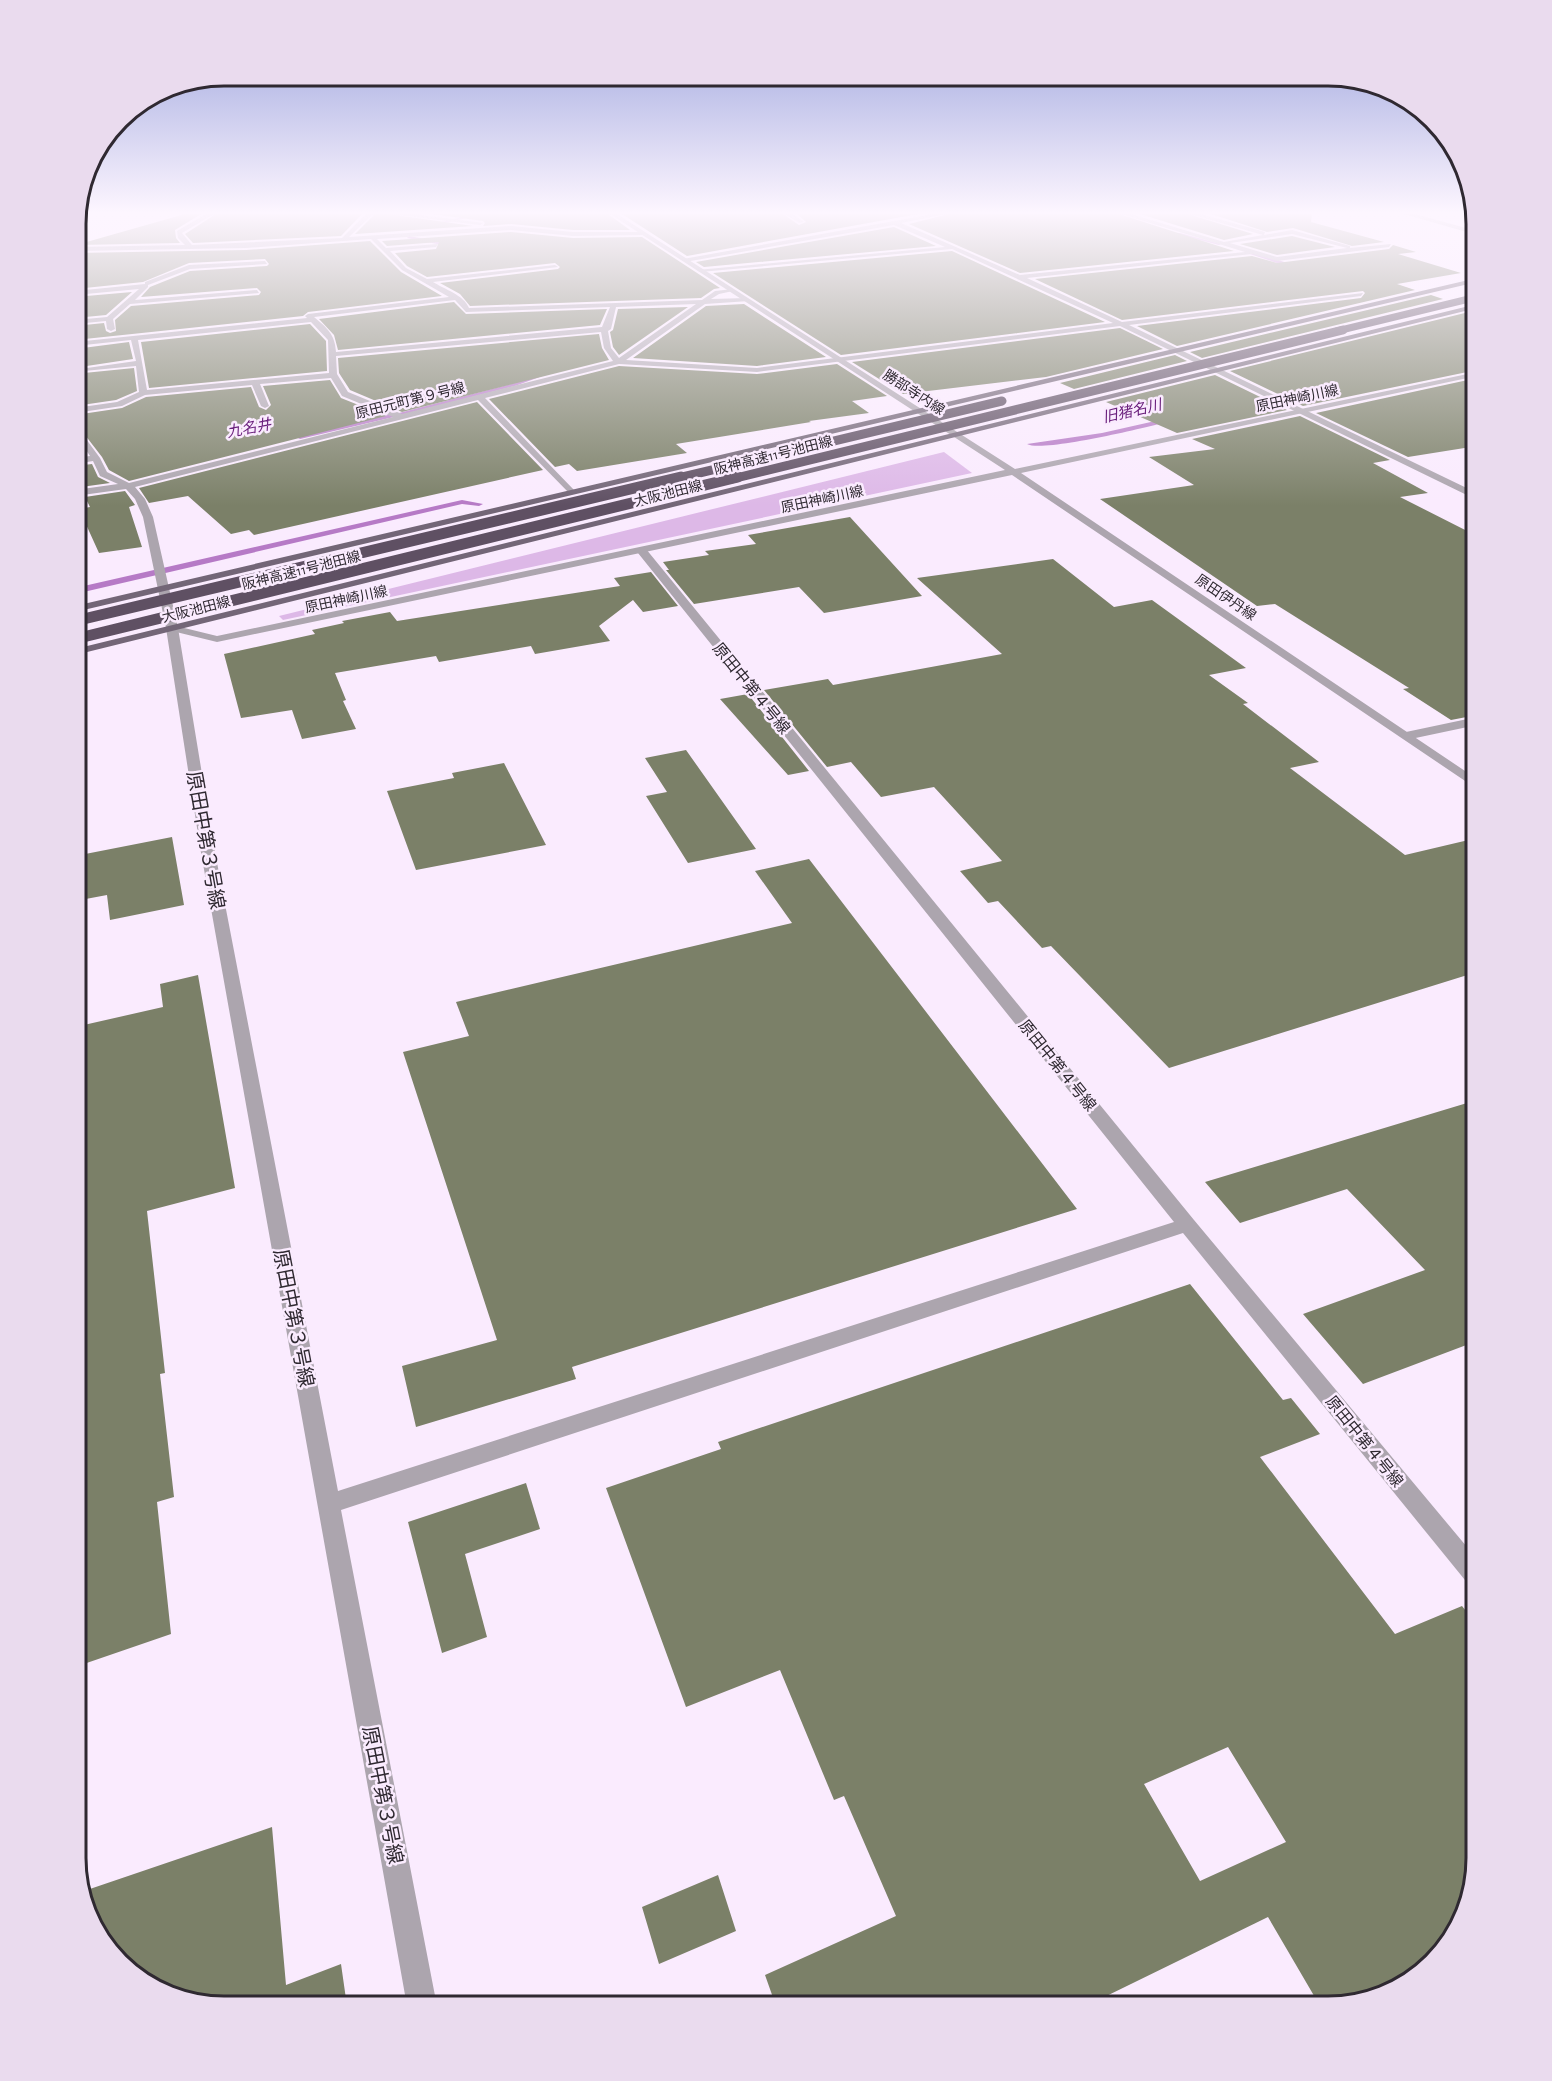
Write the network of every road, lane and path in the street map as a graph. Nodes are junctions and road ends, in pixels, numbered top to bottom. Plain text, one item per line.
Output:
1 (119, 311) edge
2 (339, 311) edge
3 (612, 311) edge
4 (692, 311) edge
5 (764, 311) edge
6 (1089, 311) edge
7 (1233, 311) edge
8 (1345, 311) edge
9 (1376, 311) edge
10 (1419, 311) edge
11 (1456, 311) edge
12 (109, 319) junction
13 (311, 320) junction
14 (86, 321) edge
15 (1121, 326) junction
16 (604, 329) junction
17 (134, 337) junction
18 (113, 339) junction
19 (86, 343) edge
20 (1175, 351) junction
21 (334, 354) junction
22 (841, 360) junction
23 (619, 362) junction
24 (140, 363) junction
25 (86, 366) edge
26 (1217, 370) junction
27 (334, 375) junction
28 (1466, 376) edge
29 (255, 382) junction
30 (143, 393) junction
31 (479, 396) junction
32 (265, 406) dead end
33 (86, 409) edge
34 (920, 410) junction
35 (1298, 412) junction
36 (401, 417) junction
37 (958, 435) junction
38 (86, 443) edge
39 (96, 458) junction
40 (86, 459) edge
41 (1014, 472) junction
42 (131, 485) junction
43 (86, 491) edge
44 (571, 492) junction
45 (1466, 492) edge
46 (642, 550) junction
47 (162, 585) junction
48 (86, 606) edge
49 (86, 618) edge
50 (172, 628) junction
51 (86, 636) edge
52 (86, 649) edge
53 (1466, 723) edge
54 (1406, 736) junction
55 (1466, 777) edge
56 (1188, 1225) junction
57 (329, 1504) junction
58 (1466, 1564) edge
59 (420, 1996) edge

1 - 12 street
2 - 13 street
3 - 16 street
4 - 23 street, 原田元町第９号線
5 - 22 street, 勝部寺内線
6 - 15 street
7 - 15 street
8 - 20 main road, 大阪池田線
9 - 49 highway, 阪神高速11号池田線, bridge
10 - 51 highway, 阪神高速11号池田線, bridge
11 - 26 main road, 大阪池田線
12 - 14 street
12 - 18 street
13 - 17 street
13 - 21 street
15 - 20 street
15 - 22 street
16 - 21 street
16 - 23 street
17 - 18 street
17 - 24 street
18 - 19 street
20 - 26 street
20 - 34 main road, 大阪池田線
21 - 27 street
22 - 23 street
22 - 34 street, 勝部寺内線
23 - 31 street, 原田元町第９号線
24 - 25 street
24 - 30 street
26 - 35 street
26 - 37 main road, 大阪池田線
27 - 29 street
27 - 36 street
28 - 35 street, 原田神崎川線
29 - 30 street
29 - 32 street
30 - 33 street
31 - 36 street, 原田元町第９号線
31 - 44 street
34 - 37 street, 勝部寺内線
34 - 44 main road, 大阪池田線
35 - 41 street, 原田神崎川線
35 - 45 street
36 - 42 street, 原田元町第９号線
37 - 41 street, 原田伊丹線
37 - 50 main road, 大阪池田線
38 - 39 street
39 - 40 street
39 - 42 street
41 - 46 street, 原田神崎川線
41 - 54 street, 原田伊丹線
42 - 43 street, 原田元町第９号線
42 - 47 street, 原田中第３号線
44 - 47 main road, 大阪池田線
46 - 50 street, 原田神崎川線
46 - 56 street, 原田中第４号線
47 - 48 main road, 大阪池田線
47 - 50 street, 原田中第３号線
50 - 52 main road, 大阪池田線
50 - 57 street, 原田中第３号線
53 - 54 street
54 - 55 street, 原田伊丹線
56 - 57 street
56 - 58 street, 原田中第４号線
57 - 59 street, 原田中第３号線

